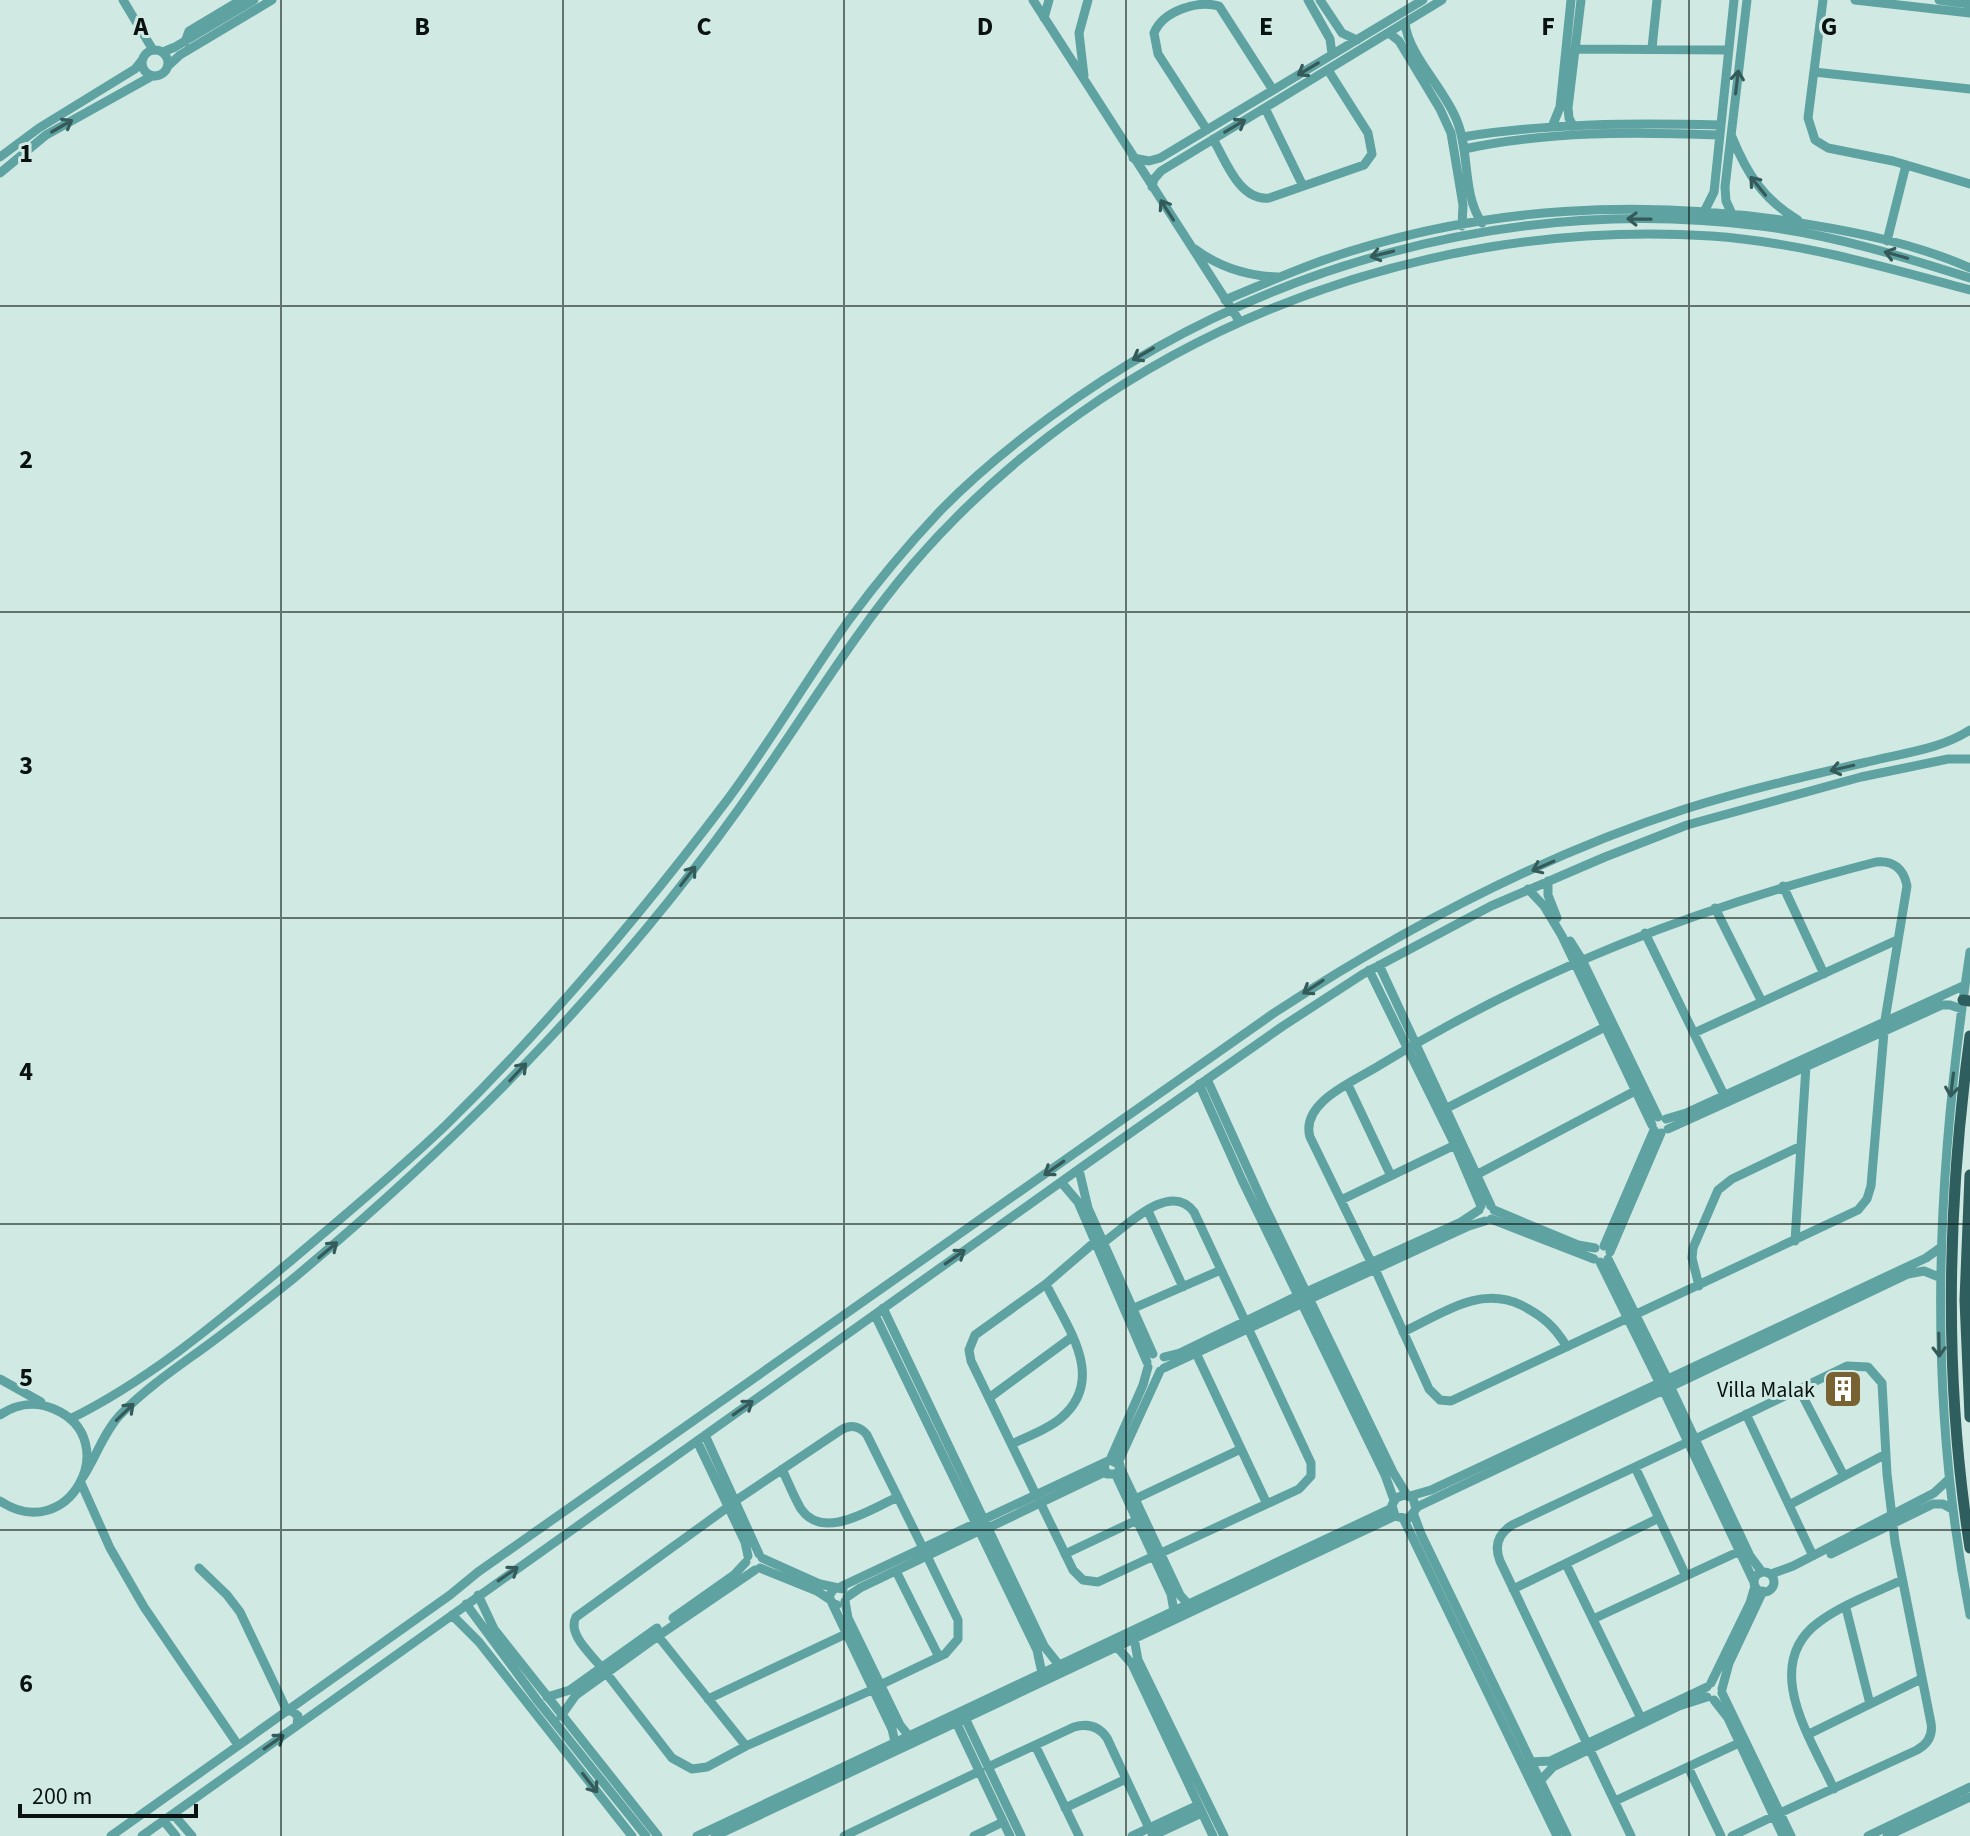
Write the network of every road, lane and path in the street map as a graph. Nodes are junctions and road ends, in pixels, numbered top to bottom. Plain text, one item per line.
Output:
1 (123, 0) edge
2 (241, 0) edge
3 (254, 0) edge
4 (272, 0) edge
5 (1033, 0) edge
6 (1049, 0) edge
7 (1088, 0) edge
8 (1308, 0) edge
9 (1320, 0) edge
10 (1423, 0) edge
11 (1442, 0) edge
12 (1571, 0) edge
13 (1581, 0) edge
14 (1657, 0) edge
15 (1734, 0) edge
16 (1747, 0) edge
17 (1823, 0) edge
18 (1856, 0) edge
19 (1939, 0) edge
20 (1966, 8) edge
21 (1044, 18) junction
22 (1405, 23) junction
23 (1342, 33) junction
24 (1389, 33) junction
25 (1330, 39) junction
26 (1357, 40) junction
27 (185, 42) junction
28 (1652, 48) junction
29 (1576, 49) junction
30 (1729, 50) junction
31 (158, 51) junction
32 (1332, 54) junction
33 (143, 59) junction
34 (168, 66) junction
35 (1328, 70) junction
36 (1814, 72) junction
37 (152, 76) junction
38 (1086, 83) junction
39 (1970, 89) edge
40 (1273, 90) junction
41 (1265, 108) junction
42 (1563, 113) junction
43 (1573, 126) junction
44 (1552, 127) junction
45 (1207, 130) junction
46 (1720, 130) junction
47 (1730, 133) junction
48 (1462, 137) junction
49 (1213, 139) junction
50 (1464, 149) junction
51 (0, 157) edge
52 (1133, 158) junction
53 (1160, 158) junction
54 (1906, 165) junction
55 (1166, 168) junction
56 (0, 173) edge
57 (1970, 184) edge
58 (1303, 186) junction
59 (1152, 187) junction
60 (1714, 192) junction
61 (1725, 193) junction
62 (1469, 210) junction
63 (1704, 212) junction
64 (1732, 214) junction
65 (1482, 223) junction
66 (1804, 224) junction
67 (1462, 226) junction
68 (1887, 241) junction
69 (1189, 244) junction
70 (1970, 268) edge
71 (1950, 272) junction
72 (1281, 277) junction
73 (1970, 278) edge
74 (1946, 284) junction
75 (1970, 290) edge
76 (1228, 304) junction
77 (1240, 322) junction
78 (1186, 330) junction
79 (1194, 344) junction
80 (1970, 730) edge
81 (1936, 746) junction
82 (1970, 759) edge
83 (1875, 760) junction
84 (1938, 761) junction
85 (1877, 773) junction
86 (1597, 842) junction
87 (1568, 854) junction
88 (1605, 857) junction
89 (1575, 869) junction
90 (1548, 881) junction
91 (1783, 886) junction
92 (1528, 889) junction
93 (1715, 908) junction
94 (1645, 933) junction
95 (1897, 940) junction
96 (1970, 952) edge
97 (1578, 961) junction
98 (1379, 965) junction
99 (1369, 970) junction
100 (1824, 974) junction
101 (1965, 985) junction
102 (1762, 1002) junction
103 (1965, 1004) edge
104 (1884, 1026) junction
105 (1605, 1027) junction
106 (1694, 1033) junction
107 (1970, 1036) edge
108 (1411, 1047) junction
109 (1806, 1066) junction
110 (1203, 1082) junction
111 (1348, 1085) junction
112 (1637, 1090) junction
113 (1724, 1095) junction
114 (1445, 1109) junction
115 (1660, 1125) junction
116 (1106, 1132) junction
117 (1115, 1144) junction
118 (1455, 1145) junction
119 (1801, 1146) junction
120 (1079, 1150) junction
121 (1089, 1162) junction
122 (1079, 1170) junction
123 (1476, 1175) junction
124 (1970, 1175) edge
125 (1391, 1176) junction
126 (1061, 1182) junction
127 (1341, 1200) junction
128 (1148, 1211) junction
129 (1487, 1212) junction
130 (1795, 1241) junction
131 (1100, 1242) junction
132 (1940, 1248) junction
133 (1602, 1254) junction
134 (1375, 1265) junction
135 (1221, 1270) junction
136 (1939, 1277) junction
137 (1046, 1284) junction
138 (1119, 1285) junction
139 (1699, 1286) junction
140 (1183, 1287) junction
141 (1304, 1297) junction
142 (1134, 1308) junction
143 (879, 1312) junction
144 (1632, 1316) junction
145 (1247, 1325) junction
146 (1403, 1332) junction
147 (1072, 1337) junction
148 (1211, 1342) junction
149 (1567, 1347) junction
150 (1742, 1348) junction
151 (1196, 1353) junction
152 (1149, 1361) junction
153 (1162, 1365) junction
154 (0, 1379) edge
155 (1664, 1384) junction
156 (1799, 1389) junction
157 (989, 1398) junction
158 (51, 1408) junction
159 (1358, 1408) junction
160 (1746, 1414) junction
161 (0, 1415) edge
162 (1970, 1417) edge
163 (70, 1419) junction
164 (1580, 1423) junction
165 (701, 1438) junction
166 (1692, 1440) junction
167 (1012, 1444) junction
168 (1241, 1449) junction
169 (1886, 1454) junction
170 (1113, 1466) junction
171 (1635, 1467) junction
172 (782, 1469) junction
173 (1844, 1476) junction
174 (82, 1480) junction
175 (1948, 1480) junction
176 (611, 1481) junction
177 (621, 1495) junction
178 (1409, 1496) junction
179 (898, 1497) junction
180 (1038, 1498) junction
181 (585, 1499) junction
182 (1135, 1499) junction
183 (0, 1501) edge
184 (731, 1504) junction
185 (1267, 1504) junction
186 (1789, 1505) junction
187 (1952, 1509) junction
188 (0, 1511) edge
189 (21, 1511) junction
190 (1396, 1511) junction
191 (1416, 1511) junction
192 (595, 1513) junction
193 (1659, 1518) junction
194 (1892, 1519) junction
195 (1137, 1520) junction
196 (982, 1525) junction
197 (1970, 1548) edge
198 (1740, 1551) junction
199 (925, 1552) junction
200 (1065, 1554) junction
201 (1157, 1555) junction
202 (1813, 1556) junction
203 (755, 1561) junction
204 (1566, 1564) junction
205 (199, 1568) dead end
206 (896, 1571) junction
207 (1263, 1573) junction
208 (1686, 1576) junction
209 (1769, 1576) junction
210 (1902, 1580) junction
211 (1010, 1584) junction
212 (1757, 1586) junction
213 (837, 1587) junction
214 (1513, 1589) junction
215 (478, 1595) junction
216 (846, 1599) junction
217 (831, 1601) junction
218 (466, 1604) junction
219 (1188, 1604) junction
220 (1846, 1608) junction
221 (1174, 1611) junction
222 (452, 1615) junction
223 (1970, 1615) edge
224 (1593, 1619) junction
225 (848, 1633) junction
226 (658, 1636) junction
227 (1134, 1638) junction
228 (1117, 1647) junction
229 (1474, 1655) junction
230 (939, 1657) junction
231 (1063, 1666) junction
232 (604, 1671) junction
233 (1042, 1673) junction
234 (1921, 1679) junction
235 (877, 1687) junction
236 (315, 1690) junction
237 (1722, 1691) junction
238 (1709, 1692) junction
239 (547, 1697) junction
240 (708, 1699) junction
241 (1870, 1704) junction
242 (326, 1705) junction
243 (287, 1711) junction
244 (561, 1716) junction
245 (1640, 1716) junction
246 (958, 1718) junction
247 (297, 1725) junction
248 (1165, 1725) junction
249 (1809, 1734) junction
250 (909, 1736) junction
251 (895, 1742) junction
252 (1739, 1743) junction
253 (238, 1745) junction
254 (1035, 1745) junction
255 (746, 1746) junction
256 (1588, 1746) junction
257 (1531, 1762) junction
258 (1688, 1767) junction
259 (984, 1769) junction
260 (1126, 1779) junction
261 (1540, 1781) junction
262 (1970, 1787) edge
263 (1834, 1789) junction
264 (1970, 1797) edge
265 (1615, 1801) junction
266 (1065, 1808) junction
267 (1200, 1809) junction
268 (173, 1814) junction
269 (1777, 1815) junction
270 (135, 1819) junction
271 (163, 1820) junction
272 (1003, 1822) junction
273 (1152, 1834) edge
274 (144, 1835) edge
275 (111, 1836) edge
276 (176, 1836) edge
277 (192, 1836) edge
278 (632, 1836) edge
279 (646, 1836) edge
280 (658, 1836) edge
281 (697, 1836) edge
282 (715, 1836) edge
283 (844, 1836) edge
284 (974, 1836) edge
285 (1010, 1836) edge
286 (1021, 1836) edge
287 (1079, 1836) edge
288 (1132, 1836) edge
289 (1213, 1836) edge
290 (1224, 1836) edge
291 (1557, 1836) edge
292 (1567, 1836) edge
293 (1631, 1836) edge
294 (1721, 1836) edge
295 (1732, 1836) edge
296 (1783, 1836) edge
297 (1791, 1836) edge
298 (1868, 1836) edge
299 (1887, 1836) edge

1 - 31 street
2 - 27 street
3 - 27 street
4 - 34 street
5 - 21 street
6 - 21 street
7 - 38 street
8 - 25 street
9 - 23 street
10 - 26 street
11 - 22 street
12 - 42 street
13 - 29 street
14 - 28 street
15 - 30 street
47 -> 16 street
17 - 36 street
18 - 20 street
19 - 20 street
21 - 38 street
22 - 24 street
22 - 48 street
23 - 25 street
23 - 26 street
24 - 35 street
24 - 62 street
25 - 32 street
26 - 32 street
27 - 31 street
28 - 29 street
28 - 30 street
29 - 42 street
30 - 46 street
31 - 33 street
31 - 34 street
32 -> 40 street
33 - 37 street
33 - 51 street
34 - 37 street
35 - 41 street
35 - 58 street
36 - 39 street
36 - 54 street
56 -> 37 street
38 - 52 street
40 - 45 street
40 - 45 street
49 -> 41 street
41 - 58 street
42 - 43 street
42 - 44 street
43 - 44 street
43 - 46 street
44 - 48 street
45 - 53 street
46 - 50 street
46 - 60 street
47 - 61 street
66 -> 47 street
48 - 50 street
49 - 55 street
49 - 58 street
50 - 62 street
52 - 53 street
52 - 59 street
53 - 55 street
54 - 57 street
54 - 68 street
55 - 59 street
69 -> 59 street
60 - 61 street
60 - 63 street
61 - 64 street
62 - 65 street
62 - 67 street
63 - 64 street
63 - 65 street
64 - 66 street
65 - 67 street
66 - 68 street
67 - 72 street
68 - 70 street
69 - 72 street
69 - 76 street
71 - 73 street
71 - 74 street
71 -> 76 street
72 - 76 street
74 - 75 street
74 - 77 street
76 - 77 street
76 - 78 street
77 - 79 street
78 - 79 street
78 -> 163 street
174 -> 79 street
80 - 81 street
81 - 83 street
81 - 84 street
82 - 84 street
83 - 85 street
83 -> 86 street
84 - 85 street
85 - 88 street
86 - 87 street
86 - 88 street
87 - 89 street
87 -> 116 street
88 - 89 street
89 - 90 street
90 - 92 street
90 - 97 street
91 - 93 street
91 - 95 street
91 - 100 street
92 - 97 street
92 - 98 street
93 - 94 street
93 - 102 street
94 - 97 street
94 - 106 street
95 - 100 street
95 - 104 street
96 - 101 street
97 - 105 street
97 - 108 street
97 - 115 street
98 - 99 street
98 - 108 street
99 - 108 street
99 - 110 street
100 - 102 street
101 - 103 street
101 - 104 street
102 - 106 street
103 - 104 street
103 -> 132 street
104 - 109 street
104 - 113 street
104 - 130 street
105 - 112 street
105 - 114 street
106 - 113 street
107 - 197 main road
108 - 111 street
108 - 114 street
108 - 118 street
109 - 115 street
109 - 119 street
110 - 117 street
110 - 141 street
111 - 125 street
111 - 127 street
112 - 115 street
112 - 123 street
113 - 115 street
114 - 123 street
115 - 133 street
116 - 117 street
116 - 120 street
117 - 121 street
118 - 125 street
118 - 129 street
119 - 130 street
119 - 139 street
120 - 121 street
120 -> 176 street
121 - 122 street
122 - 126 street
122 - 131 street
123 - 129 street
124 - 162 main road
125 - 127 street
126 - 131 street
143 -> 126 street
127 - 134 street
128 - 131 street
128 - 135 street
128 - 140 street
129 - 133 street
129 - 134 street
130 - 139 street
131 - 137 street
131 - 138 street
132 - 136 street
132 - 150 street
133 - 144 street
134 - 141 street
134 - 146 street
135 - 140 street
135 - 145 street
136 - 150 street
136 -> 175 street
137 - 147 street
137 - 157 street
138 - 142 street
138 - 152 street
139 - 144 street
140 - 142 street
141 - 145 street
141 - 159 street
142 - 152 street
165 -> 143 street
143 - 196 street
144 - 149 street
144 - 155 street
145 - 148 street
145 - 185 street
146 - 149 street
146 - 149 street
147 - 157 street
147 - 167 street
148 - 151 street
148 - 153 street
150 - 155 street
151 - 153 street
151 - 168 street
152 - 153 street
152 - 153 street
152 - 170 street
153 - 170 street
154 - 158 street
155 - 164 street
155 - 166 street
156 - 160 street
156 - 169 street
156 - 173 street
157 - 167 street
158 - 161 street
158 - 163 street
159 - 178 street
159 - 190 street
160 - 166 street
160 - 186 street
163 - 174 street
164 - 178 street
164 - 191 street
165 - 177 street
165 - 184 street
166 - 171 street
166 - 198 street
166 - 209 street
167 - 180 street
168 - 182 street
168 - 185 street
169 - 173 street
169 - 194 street
170 - 180 street
170 - 182 street
170 - 195 street
171 - 193 street
171 - 214 street
172 - 179 street
172 - 179 street
172 - 184 street
173 - 186 street
174 - 189 street
174 - 253 street
175 - 187 street
175 - 194 street
176 - 177 street
176 - 181 street
177 - 192 street
178 - 190 street
178 - 191 street
179 - 199 street
180 - 196 street
180 - 200 street
181 - 192 street
181 - 236 street
182 - 201 street
183 - 189 street
184 - 203 street
184 - 232 street
185 - 201 street
186 - 202 street
187 - 194 street
187 - 223 street
188 - 189 street
190 - 191 street
190 - 207 street
190 - 229 street
191 - 229 street
215 -> 192 street
193 - 204 street
193 - 208 street
194 - 202 street
194 - 209 street
194 - 210 street
195 - 200 street
195 - 201 street
196 - 199 street
196 - 211 street
198 - 208 street
198 - 212 street
199 - 206 street
199 - 213 street
199 - 230 street
200 - 201 street
201 - 219 street
201 - 221 street
202 - 209 street
203 - 213 street
203 - 217 street
203 - 226 street
203 - 232 street
204 - 214 street
204 - 224 street
205 - 243 street
206 - 216 street
206 - 230 street
207 - 219 street
207 - 227 street
208 - 224 street
209 - 212 street
209 - 212 street
210 - 220 street
210 - 234 street
211 - 231 street
211 - 233 street
212 - 237 street
212 - 238 street
213 - 216 street
213 - 217 street
214 - 256 street
215 - 218 street
215 - 239 street
216 - 217 street
216 - 235 street
217 - 225 street
218 - 222 street
218 - 279 street
219 - 221 street
220 - 241 street
220 - 249 street
221 - 231 street
222 - 242 street
222 -> 278 street
224 - 245 street
225 - 235 street
225 - 240 street
226 - 232 street
226 - 240 street
227 - 228 street
227 - 248 street
228 - 231 street
228 - 248 street
229 - 257 street
229 - 291 street
230 - 235 street
231 - 233 street
231 - 246 street
232 - 239 street
232 - 244 street
232 - 255 street
233 - 246 street
234 - 241 street
234 - 263 street
235 - 250 street
235 - 251 street
235 - 255 street
236 - 242 street
236 - 243 street
237 - 238 street
237 - 238 street
237 - 269 street
238 - 245 street
238 - 252 street
238 - 256 street
239 - 244 street
240 - 255 street
241 - 249 street
242 - 247 street
243 - 247 street
243 - 253 street
244 - 280 street
245 - 256 street
246 - 250 street
246 - 259 street
246 - 282 street
268 -> 247 street
248 - 267 street
248 - 290 street
249 - 263 street
250 - 251 street
251 - 281 street
252 - 258 street
252 - 269 street
253 - 270 street
254 - 259 street
254 - 260 street
254 - 266 street
256 - 257 street
256 - 261 street
256 - 265 street
257 - 261 street
258 - 265 street
258 - 294 street
259 - 272 street
259 - 283 street
259 - 286 street
260 - 266 street
260 - 273 street
261 - 292 street
262 - 298 street
263 - 269 street
264 - 299 street
265 - 293 street
266 - 287 street
267 - 273 street
267 - 289 street
268 - 271 street
268 - 277 street
269 - 295 street
269 - 296 street
269 - 297 street
270 - 274 street
270 - 275 street
271 - 274 street
271 - 276 street
272 - 284 street
272 - 285 street
273 - 288 street

